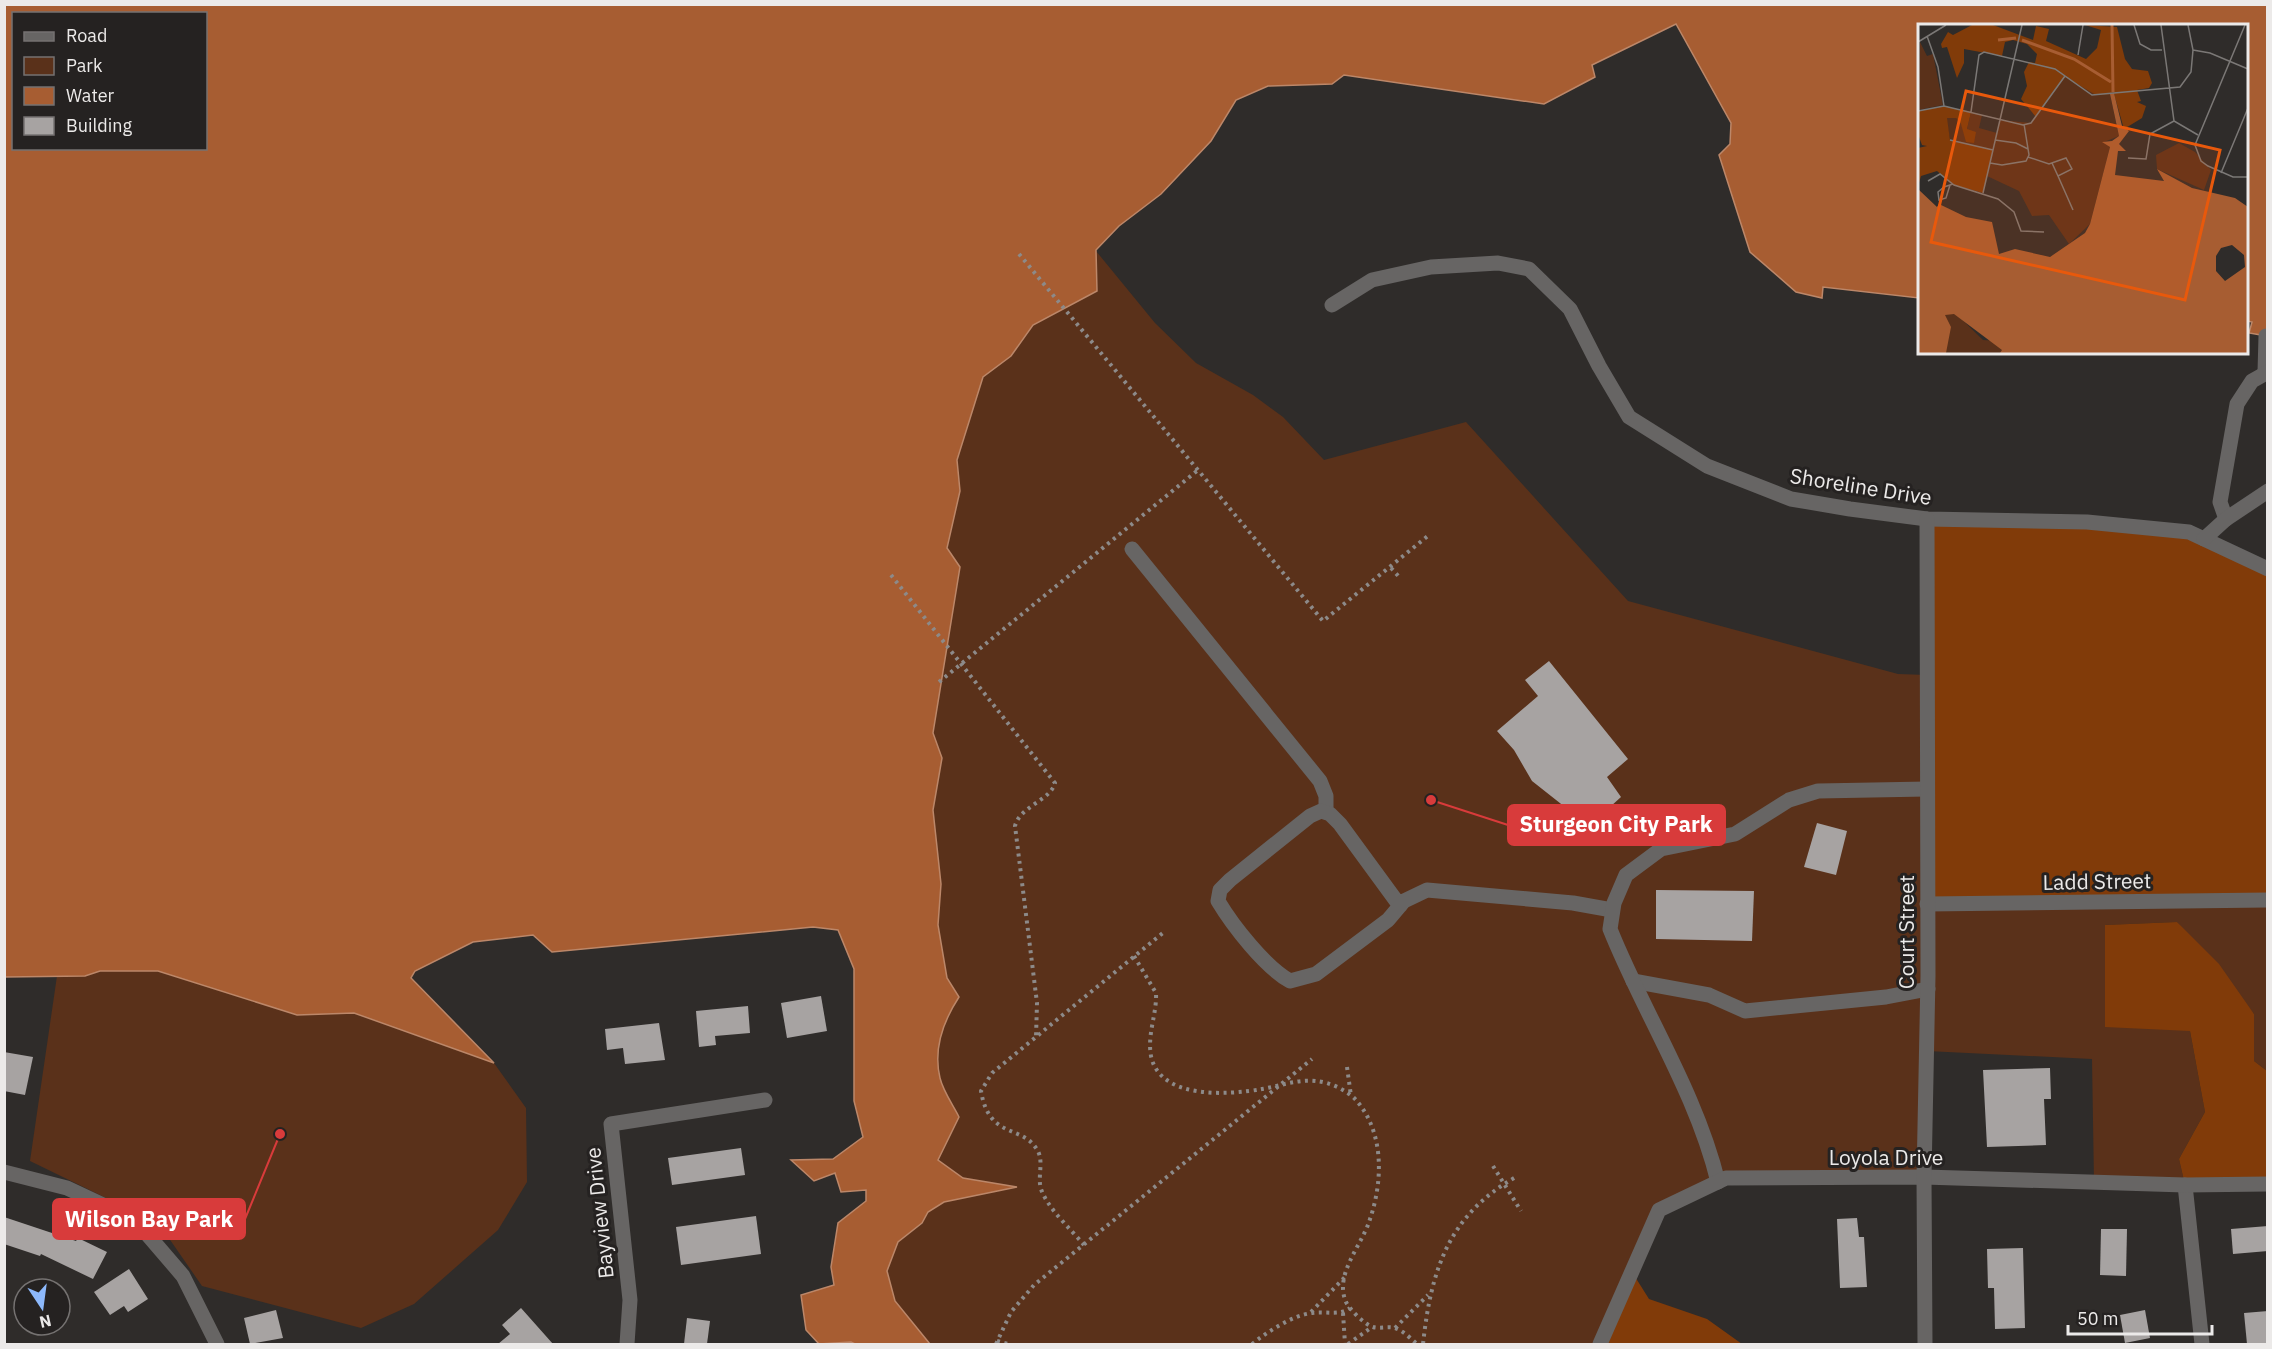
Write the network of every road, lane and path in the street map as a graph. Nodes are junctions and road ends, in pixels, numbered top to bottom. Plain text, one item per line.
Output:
1 (1019, 254) dead end
2 (1332, 304) dead end
3 (2266, 336) edge
4 (2266, 372) edge
5 (1198, 470) junction
6 (2268, 491) edge
7 (1927, 519) junction
8 (2226, 519) junction
9 (1429, 535) dead end
10 (2204, 539) junction
11 (1132, 549) dead end
12 (1390, 568) junction
13 (2268, 569) edge
14 (891, 575) dead end
15 (1401, 579) dead end
16 (961, 664) junction
17 (939, 682) dead end
18 (1927, 789) junction
19 (1326, 812) junction
20 (2268, 900) edge
21 (1927, 904) junction
22 (1400, 906) junction
23 (1612, 910) junction
24 (1164, 932) dead end
25 (1134, 956) junction
26 (1633, 981) junction
27 (1928, 989) junction
28 (1035, 1037) junction
29 (1312, 1059) dead end
30 (1347, 1067) dead end
31 (1278, 1086) junction
32 (1351, 1096) junction
33 (765, 1100) dead end
34 (1493, 1166) dead end
35 (4, 1172) edge
36 (1515, 1177) dead end
37 (1924, 1177) junction
38 (1718, 1182) junction
39 (1504, 1184) junction
40 (2268, 1184) edge
41 (2186, 1185) junction
42 (1521, 1211) dead end
43 (1084, 1245) junction
44 (1346, 1276) junction
45 (1429, 1293) junction
46 (1350, 1308) junction
47 (1310, 1313) junction
48 (1343, 1313) junction
49 (1372, 1327) junction
50 (1395, 1328) junction
51 (997, 1343) edge
52 (217, 1344) edge
53 (627, 1344) edge
54 (1008, 1344) edge
55 (1252, 1344) edge
56 (1346, 1344) edge
57 (1417, 1344) edge
58 (1423, 1344) edge
59 (1600, 1344) edge
60 (1925, 1344) edge
61 (2202, 1344) edge

1 - 5 path
2 - 7 street, Shoreline Drive
3 - 4 street
4 - 8 street
5 - 12 path
5 - 16 path
6 - 8 street
7 - 10 street, Shoreline Drive
7 - 18 street, Court Street
8 - 10 street
9 - 12 path
10 - 13 street, Shoreline Drive
11 - 19 street
12 - 15 path
14 - 16 path
16 - 17 path
16 - 28 path
18 - 21 street, Court Street
18 - 23 street
19 - 22 street
19 - 22 street
20 - 21 street, Ladd Street
21 - 27 street, Court Street
22 - 23 street
23 - 26 street
24 - 25 path
25 - 28 path
25 - 31 path
26 - 27 street
26 - 38 street
27 - 37 street, Court Street
28 - 43 path
29 - 31 path
30 - 32 path
31 - 32 path
31 - 43 path
32 - 44 path
33 - 53 street, Bayview Drive
34 - 39 path
35 - 52 street
36 - 39 path
37 - 38 street, Loyola Drive
37 - 41 street, Loyola Drive
37 - 60 street, Court Street
38 - 59 street, Loyola Drive
39 - 42 path
39 - 45 path
40 - 41 street, Loyola Drive
41 - 61 street
43 - 51 path
44 - 46 path
44 - 47 path
45 - 50 path
45 - 58 path
46 - 48 path
46 - 49 path
47 - 48 path
47 - 55 path
48 - 56 path
49 - 50 path
49 - 56 path
50 - 57 path
51 - 54 path

